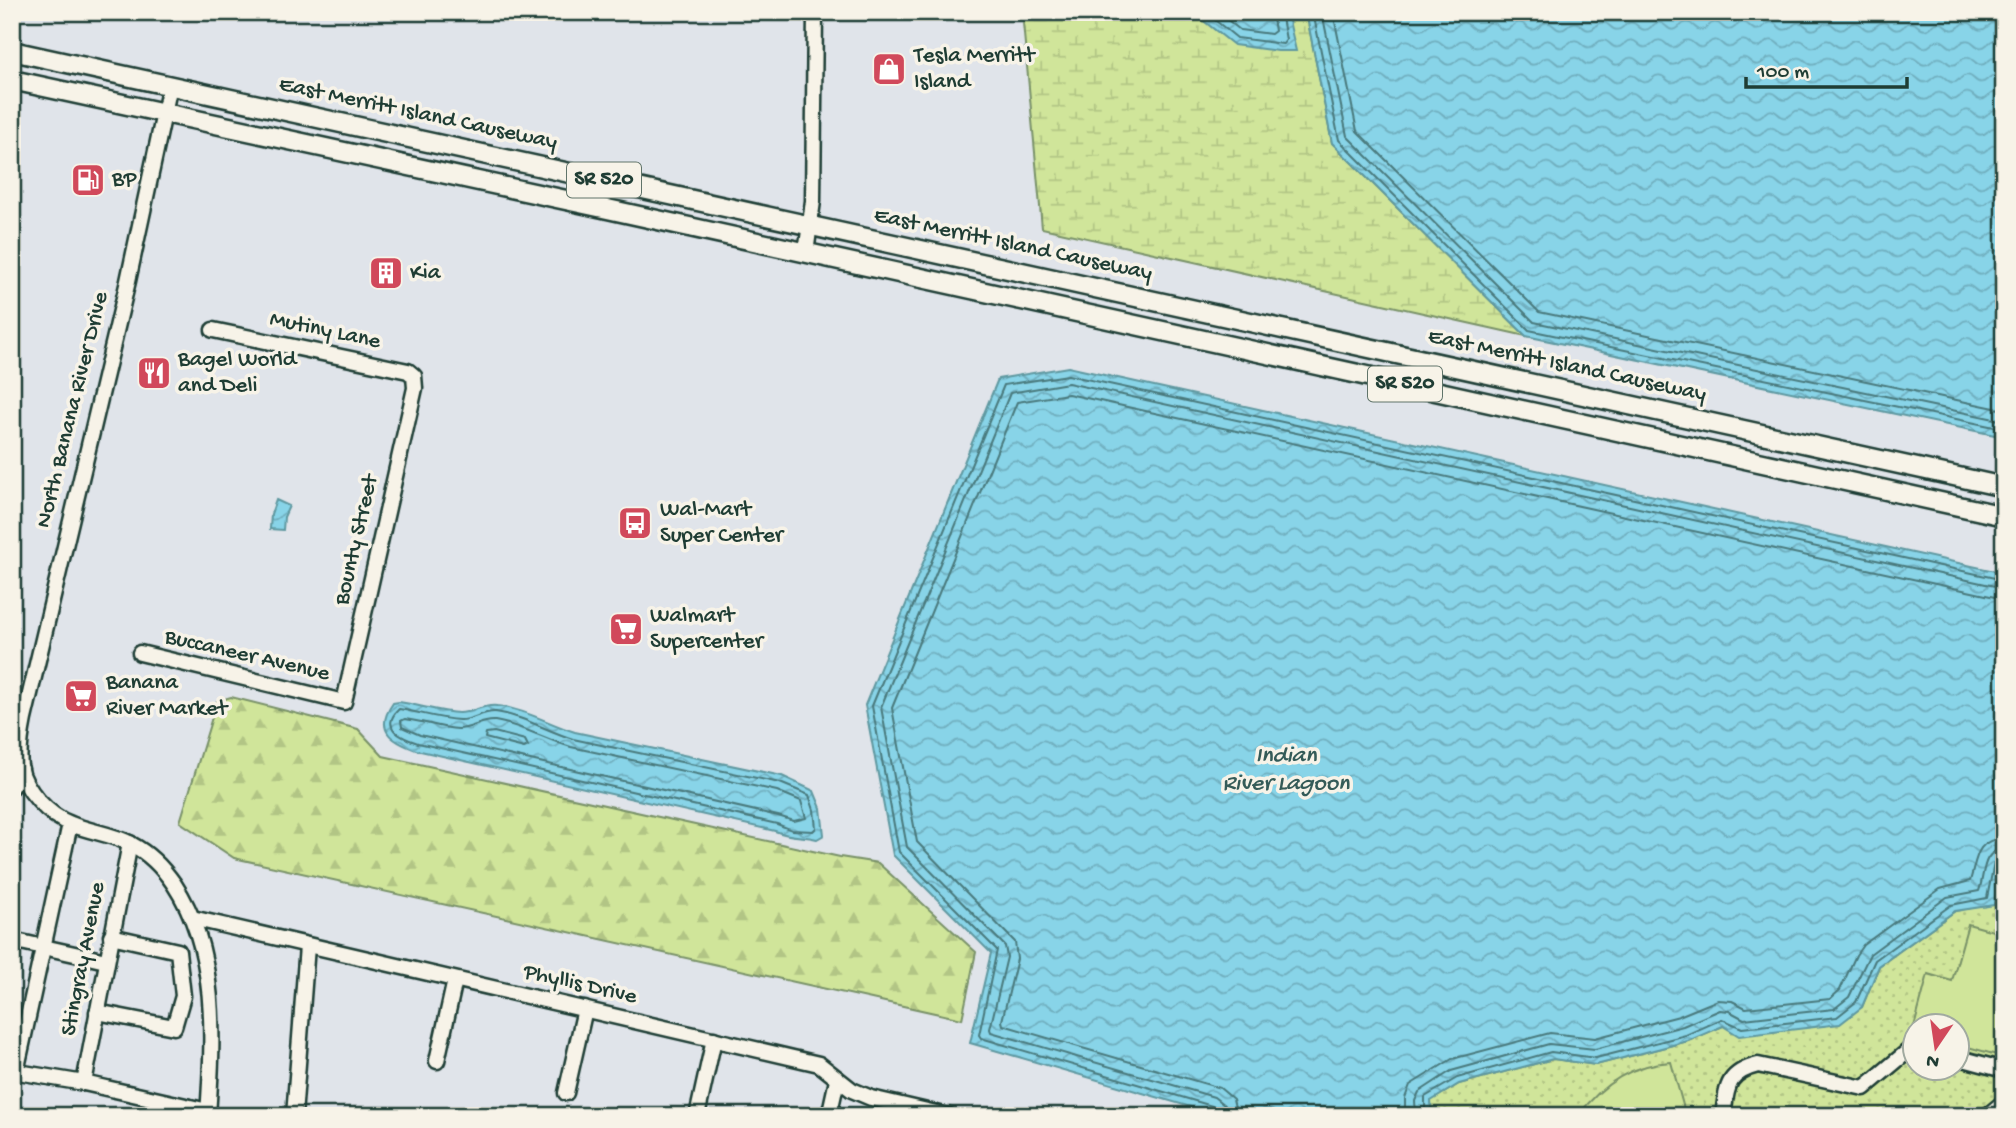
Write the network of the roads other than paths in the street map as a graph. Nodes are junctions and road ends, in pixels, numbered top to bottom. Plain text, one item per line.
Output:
1 (815, 12) edge
2 (12, 51) edge
3 (12, 80) edge
4 (170, 85) junction
5 (164, 114) junction
6 (811, 225) junction
7 (806, 253) junction
8 (213, 330) dead end
9 (415, 388) joint
10 (2004, 487) edge
11 (2004, 516) edge
12 (139, 653) dead end
13 (344, 702) joint
14 (20, 769) junction
15 (12, 787) edge
16 (69, 824) junction
17 (131, 844) junction
18 (192, 918) junction
19 (111, 936) junction
20 (12, 940) edge
21 (307, 946) junction
22 (43, 947) junction
23 (106, 961) junction
24 (455, 980) junction
25 (585, 1009) junction
26 (97, 1012) junction
27 (715, 1039) junction
28 (1900, 1058) edge
29 (437, 1061) dead end
30 (1970, 1061) edge
31 (2004, 1070) edge
32 (14, 1071) edge
33 (837, 1080) junction
34 (83, 1083) junction
35 (566, 1093) dead end
36 (2004, 1102) edge
37 (208, 1113) edge
38 (294, 1116) edge
39 (697, 1116) edge
40 (828, 1116) edge
41 (949, 1116) edge
42 (1723, 1116) edge
43 (1987, 1116) edge

1 - 6 street
2 - 4 main road, East Merritt Island Causeway / SR 520
3 - 5 main road, SR 520
4 - 5 street, North Banana River Drive
4 - 6 main road, East Merritt Island Causeway / SR 520
5 - 7 main road, SR 520
5 - 14 street, North Banana River Drive
6 - 7 street
6 - 10 main road, East Merritt Island Causeway / SR 520
7 - 11 main road, SR 520
8 - 9 street, Mutiny Lane
9 - 13 street, Bounty Street
12 - 13 street, Buccaneer Avenue
14 - 15 street
14 - 16 street
16 - 17 street
16 - 22 street
17 - 18 street
17 - 19 street, Stingray Avenue
18 - 21 street, Phyllis Drive
18 - 37 street
19 - 23 street, Stingray Avenue
19 - 26 street
20 - 22 street
21 - 24 street, Phyllis Drive
21 - 38 street
22 - 23 street
22 - 32 street
23 - 26 street, Stingray Avenue
24 - 25 street, Phyllis Drive
24 - 29 street
25 - 27 street, Phyllis Drive
25 - 35 street
26 - 34 street, Stingray Avenue
27 - 33 street, Phyllis Drive
27 - 39 street
28 - 42 street
30 - 31 street
32 - 34 street
33 - 40 street
33 - 41 street, Phyllis Drive
34 - 37 street
36 - 43 street

